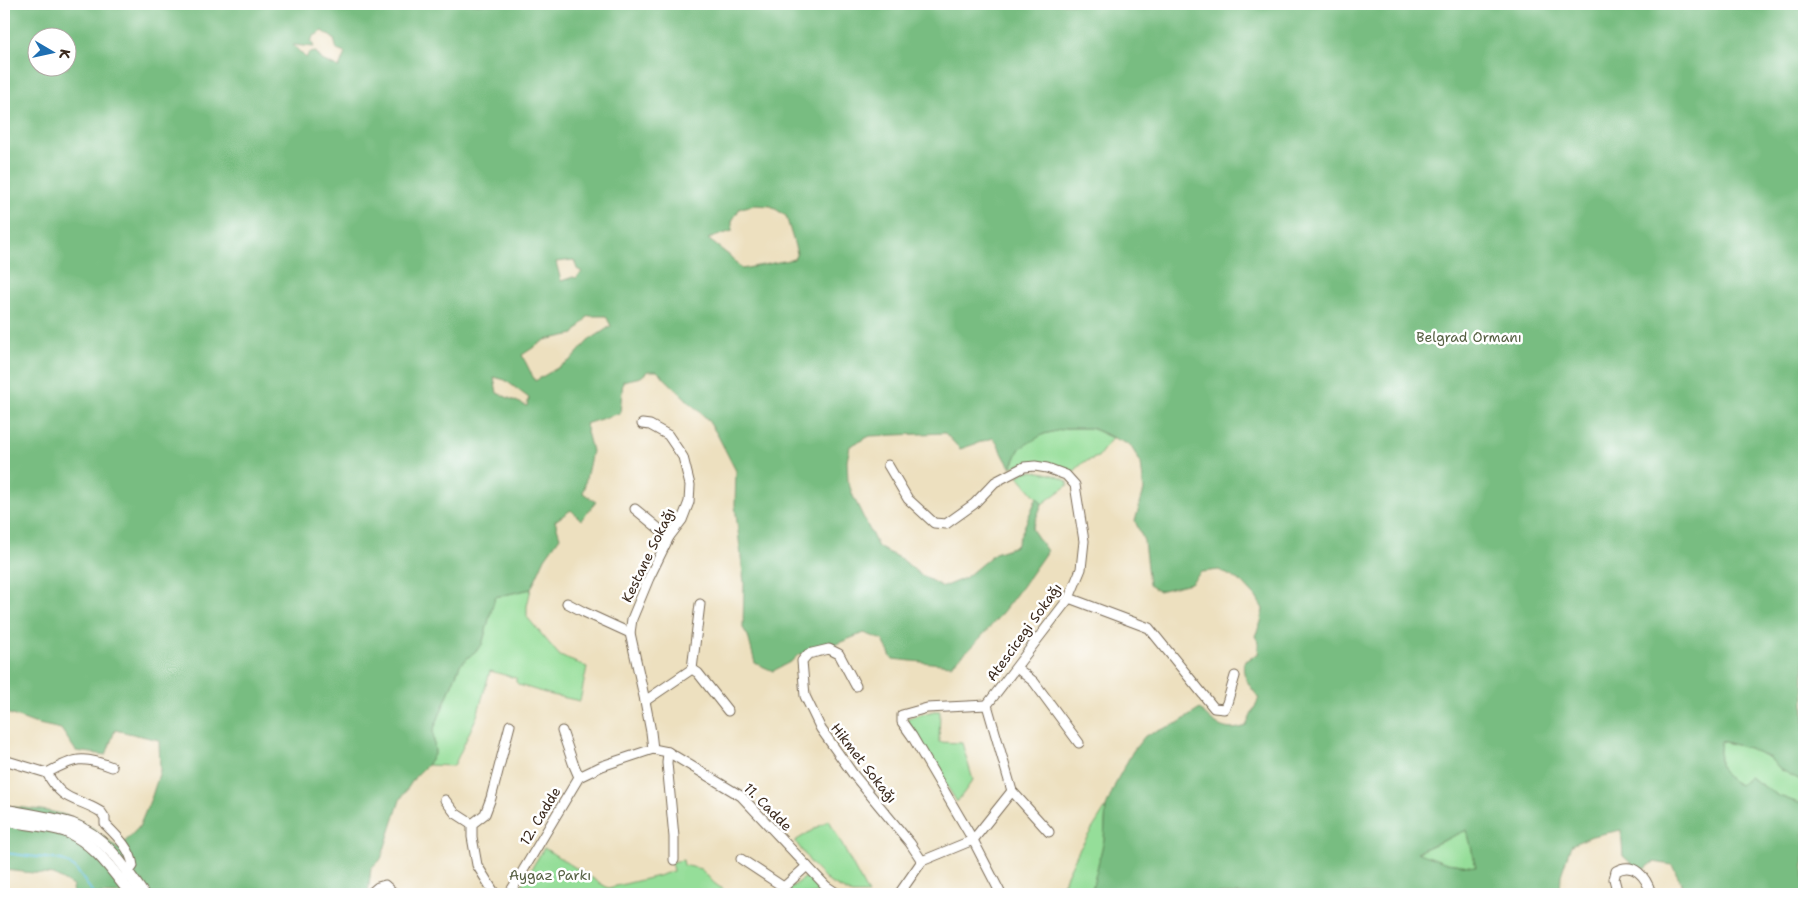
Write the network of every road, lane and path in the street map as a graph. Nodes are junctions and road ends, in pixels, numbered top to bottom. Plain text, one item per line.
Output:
1 (642, 424) dead end
2 (888, 465) dead end
3 (634, 509) dead end
4 (669, 537) junction
5 (1069, 598) junction
6 (567, 603) dead end
7 (700, 604) dead end
8 (630, 633) junction
9 (1017, 668) junction
10 (692, 669) junction
11 (1235, 676) dead end
12 (856, 686) dead end
13 (646, 702) junction
14 (987, 705) junction
15 (728, 711) dead end
16 (510, 725) dead end
17 (562, 731) dead end
18 (1079, 743) dead end
19 (653, 749) junction
20 (668, 752) junction
21 (4, 760) edge
22 (112, 768) dead end
23 (47, 773) junction
24 (579, 777) junction
25 (1012, 791) junction
26 (445, 800) dead end
27 (4, 810) edge
28 (4, 820) edge
29 (472, 824) junction
30 (1049, 832) dead end
31 (973, 840) junction
32 (742, 859) dead end
33 (674, 860) dead end
34 (922, 862) junction
35 (807, 866) junction
36 (125, 877) junction
37 (1651, 893) edge
38 (131, 894) edge
39 (143, 894) edge
40 (371, 894) edge
41 (395, 894) edge
42 (495, 894) edge
43 (509, 894) edge
44 (838, 894) edge
45 (899, 894) edge
46 (1001, 894) edge
47 (1618, 894) edge

1 - 4 street, Kestane Sokağı
2 - 5 street, Atescicegi Sokağı
3 - 4 street
4 - 8 street, Kestane Sokağı
5 - 9 street, Atescicegi Sokağı
5 - 11 street
6 - 8 street
7 - 10 street
8 - 13 street, Kestane Sokağı
9 - 14 street, Atescicegi Sokağı
9 - 18 street
10 - 13 street
10 - 15 street
12 - 34 street, Hikmet Sokağı
13 - 19 street, Kestane Sokağı
14 - 25 street
14 - 31 street
16 - 29 street
17 - 24 street
19 - 20 street, 11. Cadde
19 - 24 street
20 - 33 street
20 - 35 street, 11. Cadde
21 - 23 street
22 - 23 street
23 - 36 street
24 - 43 street, 12. Cadde
25 - 30 street
25 - 31 street
26 - 29 street
27 - 36 main road
28 - 36 main road
29 - 42 street
31 - 34 street
31 - 46 street
32 - 35 street
34 - 45 street
35 - 44 street, 11. Cadde
36 - 38 main road
36 - 39 main road
37 - 47 street
40 - 41 street

